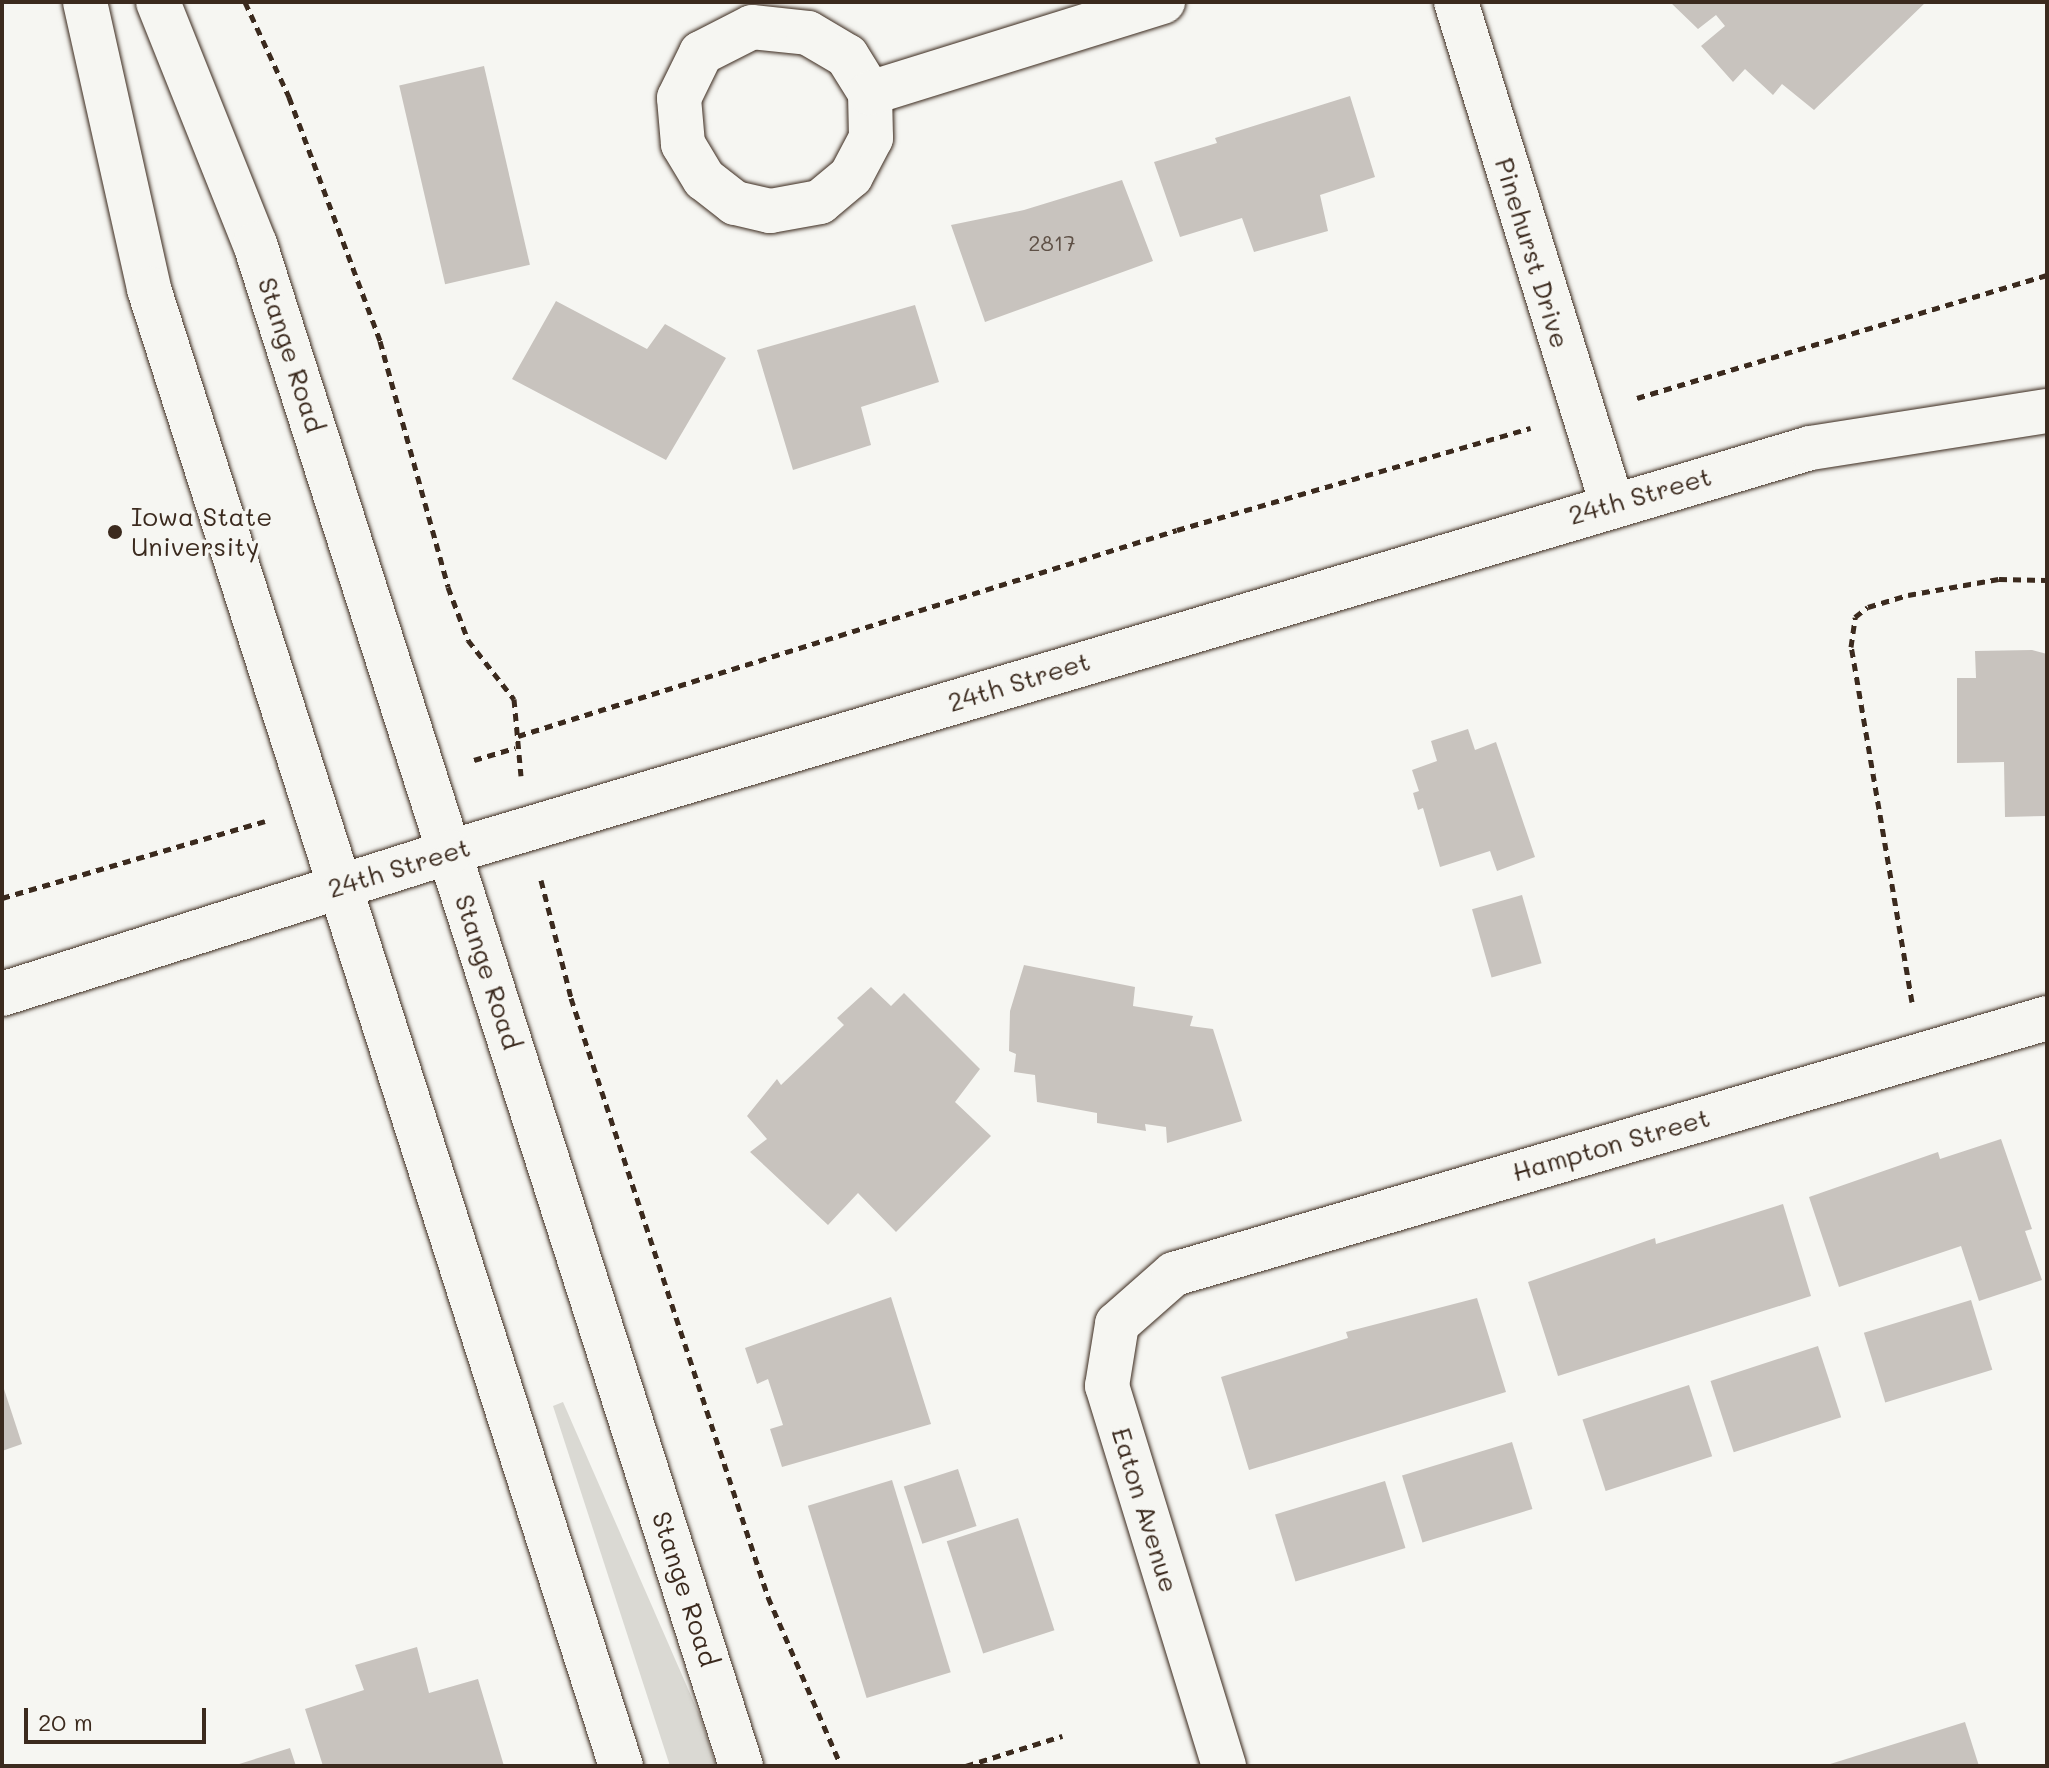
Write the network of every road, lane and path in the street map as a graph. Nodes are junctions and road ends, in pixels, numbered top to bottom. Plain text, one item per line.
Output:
1 (85, 2) edge
2 (158, 2) edge
3 (245, 2) edge
4 (1163, 2) edge
5 (1456, 2) edge
6 (870, 93) junction
7 (2047, 275) edge
8 (2047, 411) edge
9 (1580, 414) junction
10 (1612, 504) junction
11 (2047, 580) edge
12 (518, 736) junction
13 (515, 748) dead end
14 (194, 842) dead end
15 (450, 852) junction
16 (341, 886) junction
17 (2, 898) edge
18 (554, 941) dead end
19 (2, 994) edge
20 (2047, 1018) edge
21 (1921, 1054) junction
22 (1174, 1274) joint
23 (1062, 1736) dead end
24 (621, 1766) edge
25 (741, 1766) edge
26 (841, 1766) edge
27 (966, 1766) edge
28 (1224, 1766) edge

1 - 16 street
2 - 15 street, Stange Road
3 - 12 path
4 - 6 street
5 - 9 street, Pinehurst Drive
6 - 6 street
7 - 9 path
8 - 10 street, 24th Street
9 - 10 street, Pinehurst Drive
9 - 12 path
10 - 15 street, 24th Street
11 - 21 path
12 - 13 path
14 - 17 path
15 - 16 street, 24th Street
15 - 25 street, Stange Road
16 - 19 street, 24th Street
16 - 24 street
18 - 26 path
20 - 21 street, Hampton Street
21 - 22 street, Hampton Street
22 - 28 street, Eaton Avenue
23 - 27 path

